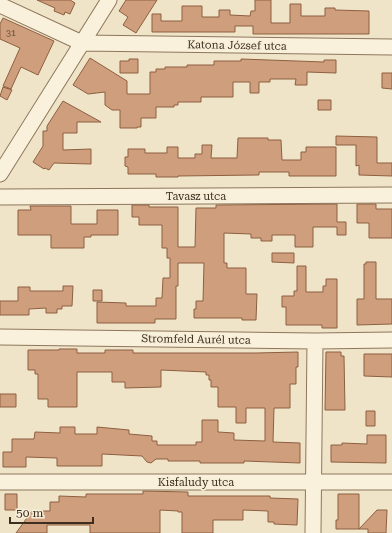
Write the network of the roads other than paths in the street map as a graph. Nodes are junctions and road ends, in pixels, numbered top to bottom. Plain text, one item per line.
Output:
1 (108, 0) edge
2 (0, 5) edge
3 (82, 43) junction
4 (392, 47) edge
5 (1, 170) edge
6 (392, 195) edge
7 (0, 197) edge
8 (0, 337) edge
9 (392, 340) edge
10 (315, 341) junction
11 (0, 482) edge
12 (313, 482) junction
13 (392, 482) edge
14 (312, 533) edge

1 - 3 street
2 - 3 street
3 - 4 street, Katona József utca
3 - 5 street
6 - 7 street, Tavasz utca
8 - 10 street, Stromfeld Aurél utca
9 - 10 street, Stromfeld Aurél utca
10 - 12 street
11 - 12 street, Kisfaludy utca
12 - 13 street, Kisfaludy utca
12 - 14 street

